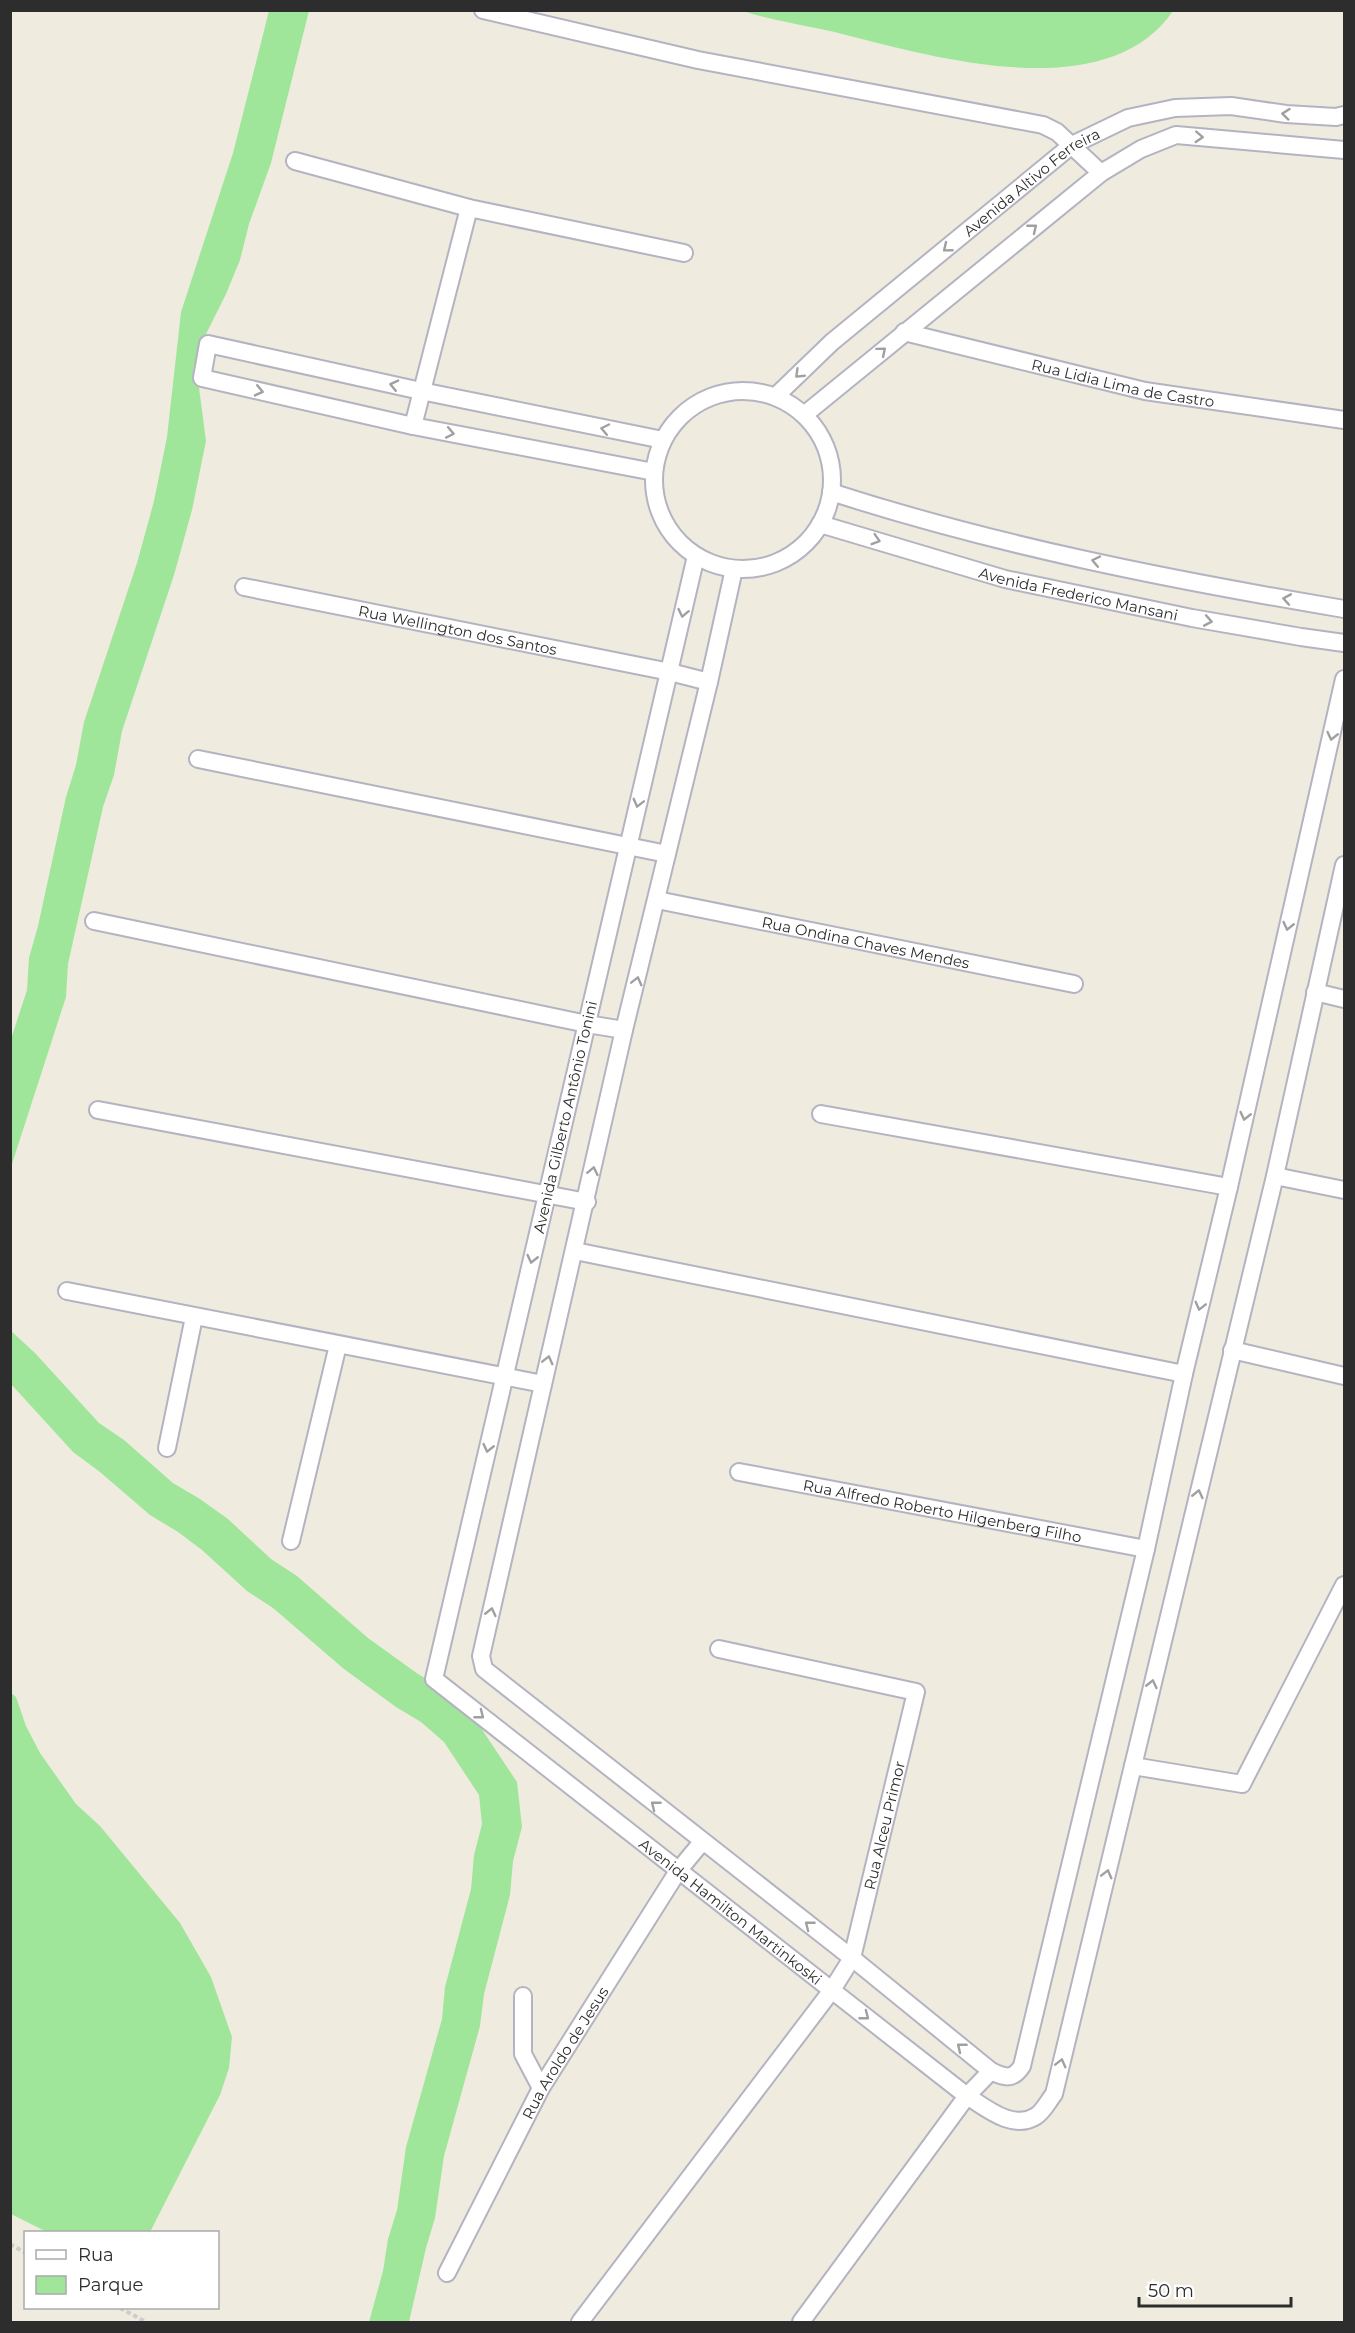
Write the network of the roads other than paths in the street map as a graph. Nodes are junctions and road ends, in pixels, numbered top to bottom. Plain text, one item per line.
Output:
1 (483, 10) edge
2 (1344, 115) edge
3 (1072, 145) junction
4 (1344, 150) edge
5 (295, 160) dead end
6 (1101, 173) junction
7 (469, 208) junction
8 (684, 253) dead end
9 (904, 332) junction
10 (421, 391) junction
11 (776, 396) junction
12 (804, 415) junction
13 (1344, 420) edge
14 (412, 426) junction
15 (663, 441) junction
16 (654, 472) junction
17 (831, 492) junction
18 (820, 524) junction
19 (696, 556) junction
20 (734, 569) junction
21 (244, 587) dead end
22 (1344, 609) edge
23 (1344, 643) edge
24 (670, 672) junction
25 (1344, 679) edge
26 (709, 682) junction
27 (198, 759) dead end
28 (628, 846) junction
29 (667, 854) junction
30 (1344, 865) edge
31 (657, 900) junction
32 (94, 921) dead end
33 (1074, 984) dead end
34 (1315, 992) junction
35 (1344, 999) edge
36 (586, 1024) junction
37 (624, 1030) junction
38 (98, 1110) dead end
39 (821, 1114) dead end
40 (1275, 1176) junction
41 (1229, 1187) junction
42 (1344, 1190) edge
43 (546, 1196) junction
44 (586, 1202) junction
45 (575, 1251) junction
46 (67, 1292) dead end
47 (194, 1317) junction
48 (338, 1345) junction
49 (1232, 1350) junction
50 (1184, 1374) junction
51 (1344, 1376) edge
52 (504, 1378) junction
53 (543, 1384) junction
54 (167, 1448) dead end
55 (740, 1472) dead end
56 (291, 1541) dead end
57 (1146, 1549) junction
58 (1344, 1585) edge
59 (719, 1649) dead end
60 (434, 1679) joint
61 (1133, 1766) junction
62 (702, 1842) junction
63 (678, 1871) junction
64 (852, 1958) junction
65 (832, 1990) junction
66 (523, 1996) dead end
67 (991, 2071) junction
68 (541, 2088) junction
69 (967, 2096) junction
70 (447, 2273) dead end
71 (580, 2322) edge
72 (801, 2322) edge

1 - 3 street
2 -> 3 street, Avenida Altivo Ferreira
3 - 6 street
3 -> 11 street, Avenida Altivo Ferreira
6 -> 4 street
5 - 7 street
9 -> 6 street
7 - 8 street
7 - 10 street
12 -> 9 street
9 - 13 street, Rua Lidia Lima de Castro
10 - 14 street
10 -> 14 street
15 -> 10 street
11 - 12 street
11 - 15 street
12 - 17 street
14 -> 16 street
15 - 16 street
16 - 19 street
17 - 18 street
22 -> 17 street
18 - 20 street
18 -> 23 street, Avenida Frederico Mansani
19 - 20 street
19 -> 24 street, Avenida Gilberto Antônio Tonini
20 - 26 street
21 - 24 street, Rua Wellington dos Santos
24 - 26 street, Rua Wellington dos Santos
24 -> 28 street, Avenida Gilberto Antônio Tonini
25 -> 41 street
26 - 29 street
27 - 28 street
28 - 29 street
28 - 36 street, Avenida Gilberto Antônio Tonini
29 - 31 street
30 - 34 street
31 - 33 street, Rua Ondina Chaves Mendes
37 -> 31 street
32 - 36 street
34 - 35 street
34 - 40 street
36 - 37 street
36 - 43 street, Avenida Gilberto Antônio Tonini
44 -> 37 street
38 - 43 street
39 - 41 street
40 - 42 street
40 - 49 street
41 -> 50 street
43 - 44 street
43 -> 52 street, Avenida Gilberto Antônio Tonini
44 - 45 street
45 - 50 street
53 -> 45 street
46 - 47 street
47 - 48 street
47 - 54 street
48 - 52 street
48 - 56 street
49 - 51 street
61 -> 49 street
50 - 57 street
52 - 53 street
52 -> 60 street, Avenida Gilberto Antônio Tonini
62 -> 53 street
55 - 57 street, Rua Alfredo Roberto Hilgenberg Filho
57 - 67 street
58 - 61 street
59 - 64 street, Rua Alceu Primor
60 -> 63 street, Avenida Hamilton Martinkoski
69 -> 61 street, Avenida Hamilton Martinkoski
62 - 63 street, Rua Aroldo de Jesus
64 -> 62 street
63 - 65 street, Avenida Hamilton Martinkoski
63 - 68 street, Rua Aroldo de Jesus
64 - 65 street, Rua Alceu Primor
67 -> 64 street
65 -> 69 street, Avenida Hamilton Martinkoski
65 - 71 street, Rua Alceu Primor
66 - 68 street
67 - 69 street
68 - 70 street, Rua Aroldo de Jesus
69 - 72 street

